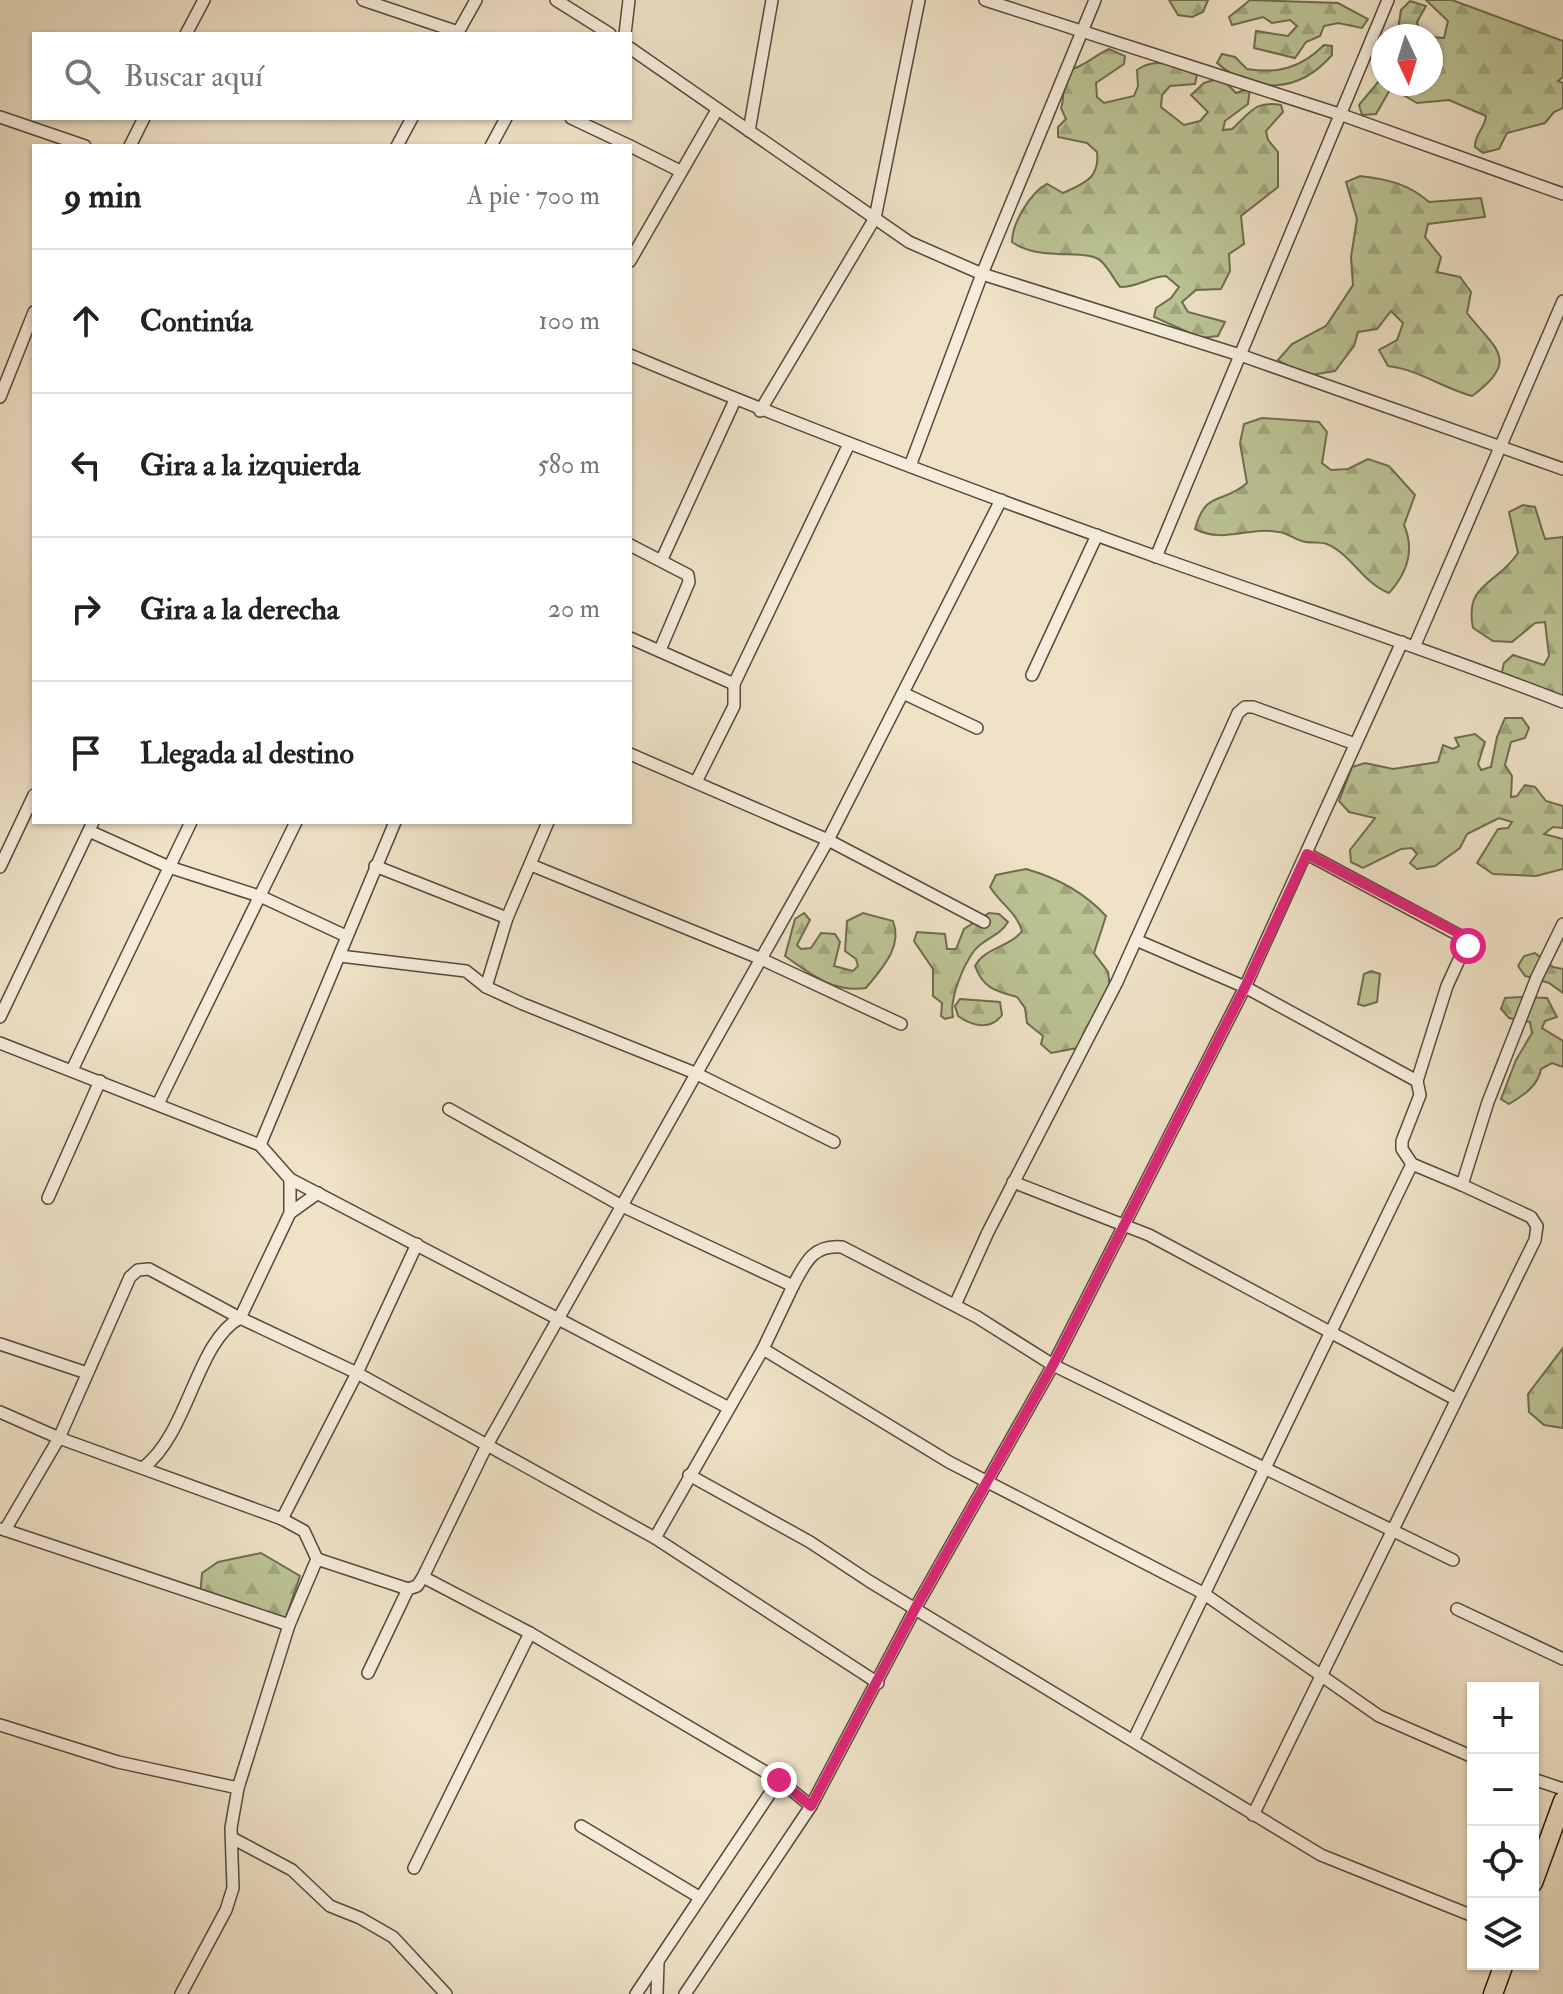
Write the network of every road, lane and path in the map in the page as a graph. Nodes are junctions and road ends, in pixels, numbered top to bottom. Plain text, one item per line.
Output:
1 (204, 0) edge
2 (363, 0) edge
3 (476, 0) edge
4 (556, 0) edge
5 (629, 0) edge
6 (772, 0) edge
7 (919, 0) edge
8 (985, 0) edge
9 (1095, 0) edge
10 (1388, 0) edge
11 (187, 32) edge
12 (455, 32) edge
13 (459, 32) edge
14 (604, 32) edge
15 (625, 32) edge
16 (1082, 32) junction
17 (632, 49) edge
18 (717, 110) junction
19 (1342, 115) junction
20 (0, 117) edge
21 (143, 120) edge
22 (411, 120) edge
23 (505, 120) edge
24 (575, 120) edge
25 (749, 131) junction
26 (79, 144) edge
27 (131, 144) edge
28 (398, 144) edge
29 (492, 144) edge
30 (626, 144) edge
31 (632, 147) edge
32 (680, 171) junction
33 (1563, 194) edge
34 (875, 218) junction
35 (632, 257) edge
36 (982, 274) junction
37 (1563, 301) edge
38 (32, 317) edge
39 (632, 356) edge
40 (1243, 356) junction
41 (0, 397) edge
42 (735, 400) junction
43 (760, 411) junction
44 (849, 444) junction
45 (1501, 446) junction
46 (910, 466) junction
47 (1563, 469) edge
48 (1001, 500) junction
49 (1097, 535) junction
50 (632, 546) edge
51 (1156, 557) junction
52 (662, 559) junction
53 (632, 639) edge
54 (1402, 642) junction
55 (1415, 645) junction
56 (660, 650) junction
57 (1032, 675) dead end
58 (734, 684) junction
59 (905, 694) junction
60 (1563, 702) edge
61 (977, 728) dead end
62 (1355, 744) junction
63 (632, 755) edge
64 (696, 782) junction
65 (32, 799) edge
66 (190, 824) edge
67 (295, 824) edge
68 (394, 824) edge
69 (546, 824) edge
70 (91, 826) edge
71 (828, 840) junction
72 (1307, 854) junction
73 (531, 865) junction
74 (375, 866) junction
75 (0, 867) edge
76 (169, 867) junction
77 (262, 897) junction
78 (507, 918) junction
79 (984, 922) dead end
80 (1563, 924) edge
81 (346, 936) junction
82 (1136, 940) junction
83 (340, 956) junction
84 (759, 958) junction
85 (486, 987) junction
86 (1245, 987) junction
87 (0, 1017) edge
88 (901, 1024) dead end
89 (0, 1043) edge
90 (72, 1070) junction
91 (695, 1073) junction
92 (100, 1081) junction
93 (1417, 1081) junction
94 (158, 1104) junction
95 (449, 1109) dead end
96 (834, 1142) dead end
97 (260, 1145) junction
98 (1412, 1164) junction
99 (290, 1179) junction
100 (1013, 1182) junction
101 (1462, 1185) junction
102 (318, 1193) junction
103 (48, 1198) dead end
104 (622, 1206) junction
105 (290, 1213) junction
106 (1123, 1223) junction
107 (417, 1244) junction
108 (793, 1286) junction
109 (955, 1305) junction
110 (240, 1318) junction
111 (560, 1321) junction
112 (1329, 1330) junction
113 (0, 1344) edge
114 (763, 1349) junction
115 (1053, 1365) junction
116 (87, 1373) junction
117 (357, 1373) junction
118 (1455, 1399) junction
119 (727, 1407) junction
120 (0, 1412) edge
121 (59, 1438) junction
122 (487, 1445) junction
123 (144, 1467) junction
124 (1262, 1469) junction
125 (689, 1475) junction
126 (990, 1481) junction
127 (282, 1519) junction
128 (3, 1529) edge
129 (1390, 1531) junction
130 (655, 1538) junction
131 (317, 1559) junction
132 (1453, 1560) dead end
133 (423, 1577) junction
134 (408, 1589) junction
135 (1203, 1593) junction
136 (916, 1607) junction
137 (1457, 1609) dead end
138 (289, 1625) junction
139 (530, 1633) junction
140 (1563, 1659) edge
141 (368, 1673) dead end
142 (1320, 1676) junction
143 (878, 1683) junction
144 (0, 1725) edge
145 (1134, 1739) junction
146 (1467, 1754) edge
147 (779, 1780) junction
148 (1539, 1781) edge
149 (238, 1788) junction
150 (1563, 1789) edge
151 (1563, 1801) edge
152 (811, 1806) junction
153 (1253, 1815) junction
154 (581, 1826) dead end
155 (232, 1838) junction
156 (1539, 1867) edge
157 (414, 1868) dead end
158 (699, 1897) junction
159 (1467, 1914) edge
160 (658, 1960) junction
161 (1502, 1970) edge
162 (181, 1994) edge
163 (446, 1994) edge
164 (636, 1994) edge
165 (657, 1994) edge
166 (685, 1994) edge
167 (1493, 1994) edge

1 - 11 street
2 - 12 street
3 - 13 street
4 - 14 street
5 - 15 street
6 - 25 street
7 - 34 street
8 - 16 street
9 - 16 street
10 - 19 street
16 - 19 street
16 - 36 street
17 - 18 street
18 - 25 street
18 - 32 street
19 - 33 street
19 - 40 street
20 - 26 street
21 - 27 street
22 - 28 street
23 - 29 street
24 - 30 street
25 - 34 street
31 - 32 street
32 - 35 street
34 - 36 street
34 - 43 street
36 - 40 street
36 - 46 street
37 - 45 street
38 - 41 street
39 - 42 street
40 - 45 street
40 - 51 street
42 - 43 street
42 - 52 street
43 - 44 street
44 - 46 street
44 - 58 street
45 - 47 street
45 - 55 street
46 - 48 street
48 - 49 street
48 - 59 street
49 - 51 street
49 - 57 street
50 - 52 street
51 - 54 street
52 - 56 street
53 - 56 street
54 - 55 street
54 - 62 street
55 - 60 street
56 - 58 street
58 - 64 street
59 - 61 street
59 - 71 street
62 - 72 street
62 - 82 street
63 - 64 street
64 - 71 street
65 - 75 street
66 - 76 street
67 - 77 street
68 - 74 street
69 - 73 street
70 - 76 street
70 - 87 street
71 - 79 street
71 - 84 street
72 - 86 street
72 - 93 street
73 - 78 street
73 - 84 street
74 - 78 street
74 - 81 street
76 - 77 street
76 - 90 street
77 - 81 street
77 - 94 street
78 - 85 street
80 - 101 street
81 - 83 street
82 - 86 street
82 - 100 street
83 - 85 street
83 - 97 street
84 - 88 street
84 - 91 street
85 - 91 street
86 - 93 street
86 - 106 street
89 - 90 street
90 - 92 street
91 - 96 street
91 - 104 street
92 - 94 street
92 - 103 street
93 - 98 street
94 - 97 street
95 - 104 street
97 - 99 street
98 - 101 street
98 - 112 street
99 - 102 street
99 - 105 street
100 - 106 street
100 - 109 street
101 - 118 street
102 - 105 street
102 - 107 street
104 - 108 street
104 - 111 street
105 - 110 street
106 - 112 street
106 - 115 street
107 - 111 street
107 - 117 street
108 - 109 street
108 - 114 street
109 - 115 street
110 - 116 street
110 - 117 street
110 - 123 street
111 - 119 street
111 - 122 street
112 - 118 street
112 - 124 street
113 - 116 street
114 - 119 street
114 - 126 street
115 - 124 street
115 - 126 street
116 - 121 street
117 - 122 street
117 - 127 street
118 - 129 street
119 - 125 street
120 - 121 street
121 - 123 street
121 - 128 street
122 - 130 street
122 - 133 street
123 - 127 street
124 - 129 street
124 - 135 street
125 - 130 street
125 - 136 street
126 - 135 street
126 - 136 street
127 - 131 street
128 - 138 street
129 - 132 street
129 - 142 street
130 - 143 street
131 - 134 street
131 - 138 street
133 - 134 street
133 - 139 street
134 - 141 street
135 - 142 street
135 - 145 street
136 - 143 street
136 - 145 street
137 - 140 street
138 - 149 street
139 - 147 street
139 - 157 street
142 - 146 street
142 - 153 street
143 - 152 street
144 - 149 street
145 - 153 street
147 - 152 street
147 - 158 street
148 - 150 street
149 - 155 street
151 - 156 main road
152 - 166 street
153 - 159 street
154 - 158 street
155 - 162 street
155 - 163 street
158 - 160 street
160 - 164 street
160 - 165 street
161 - 167 main road

